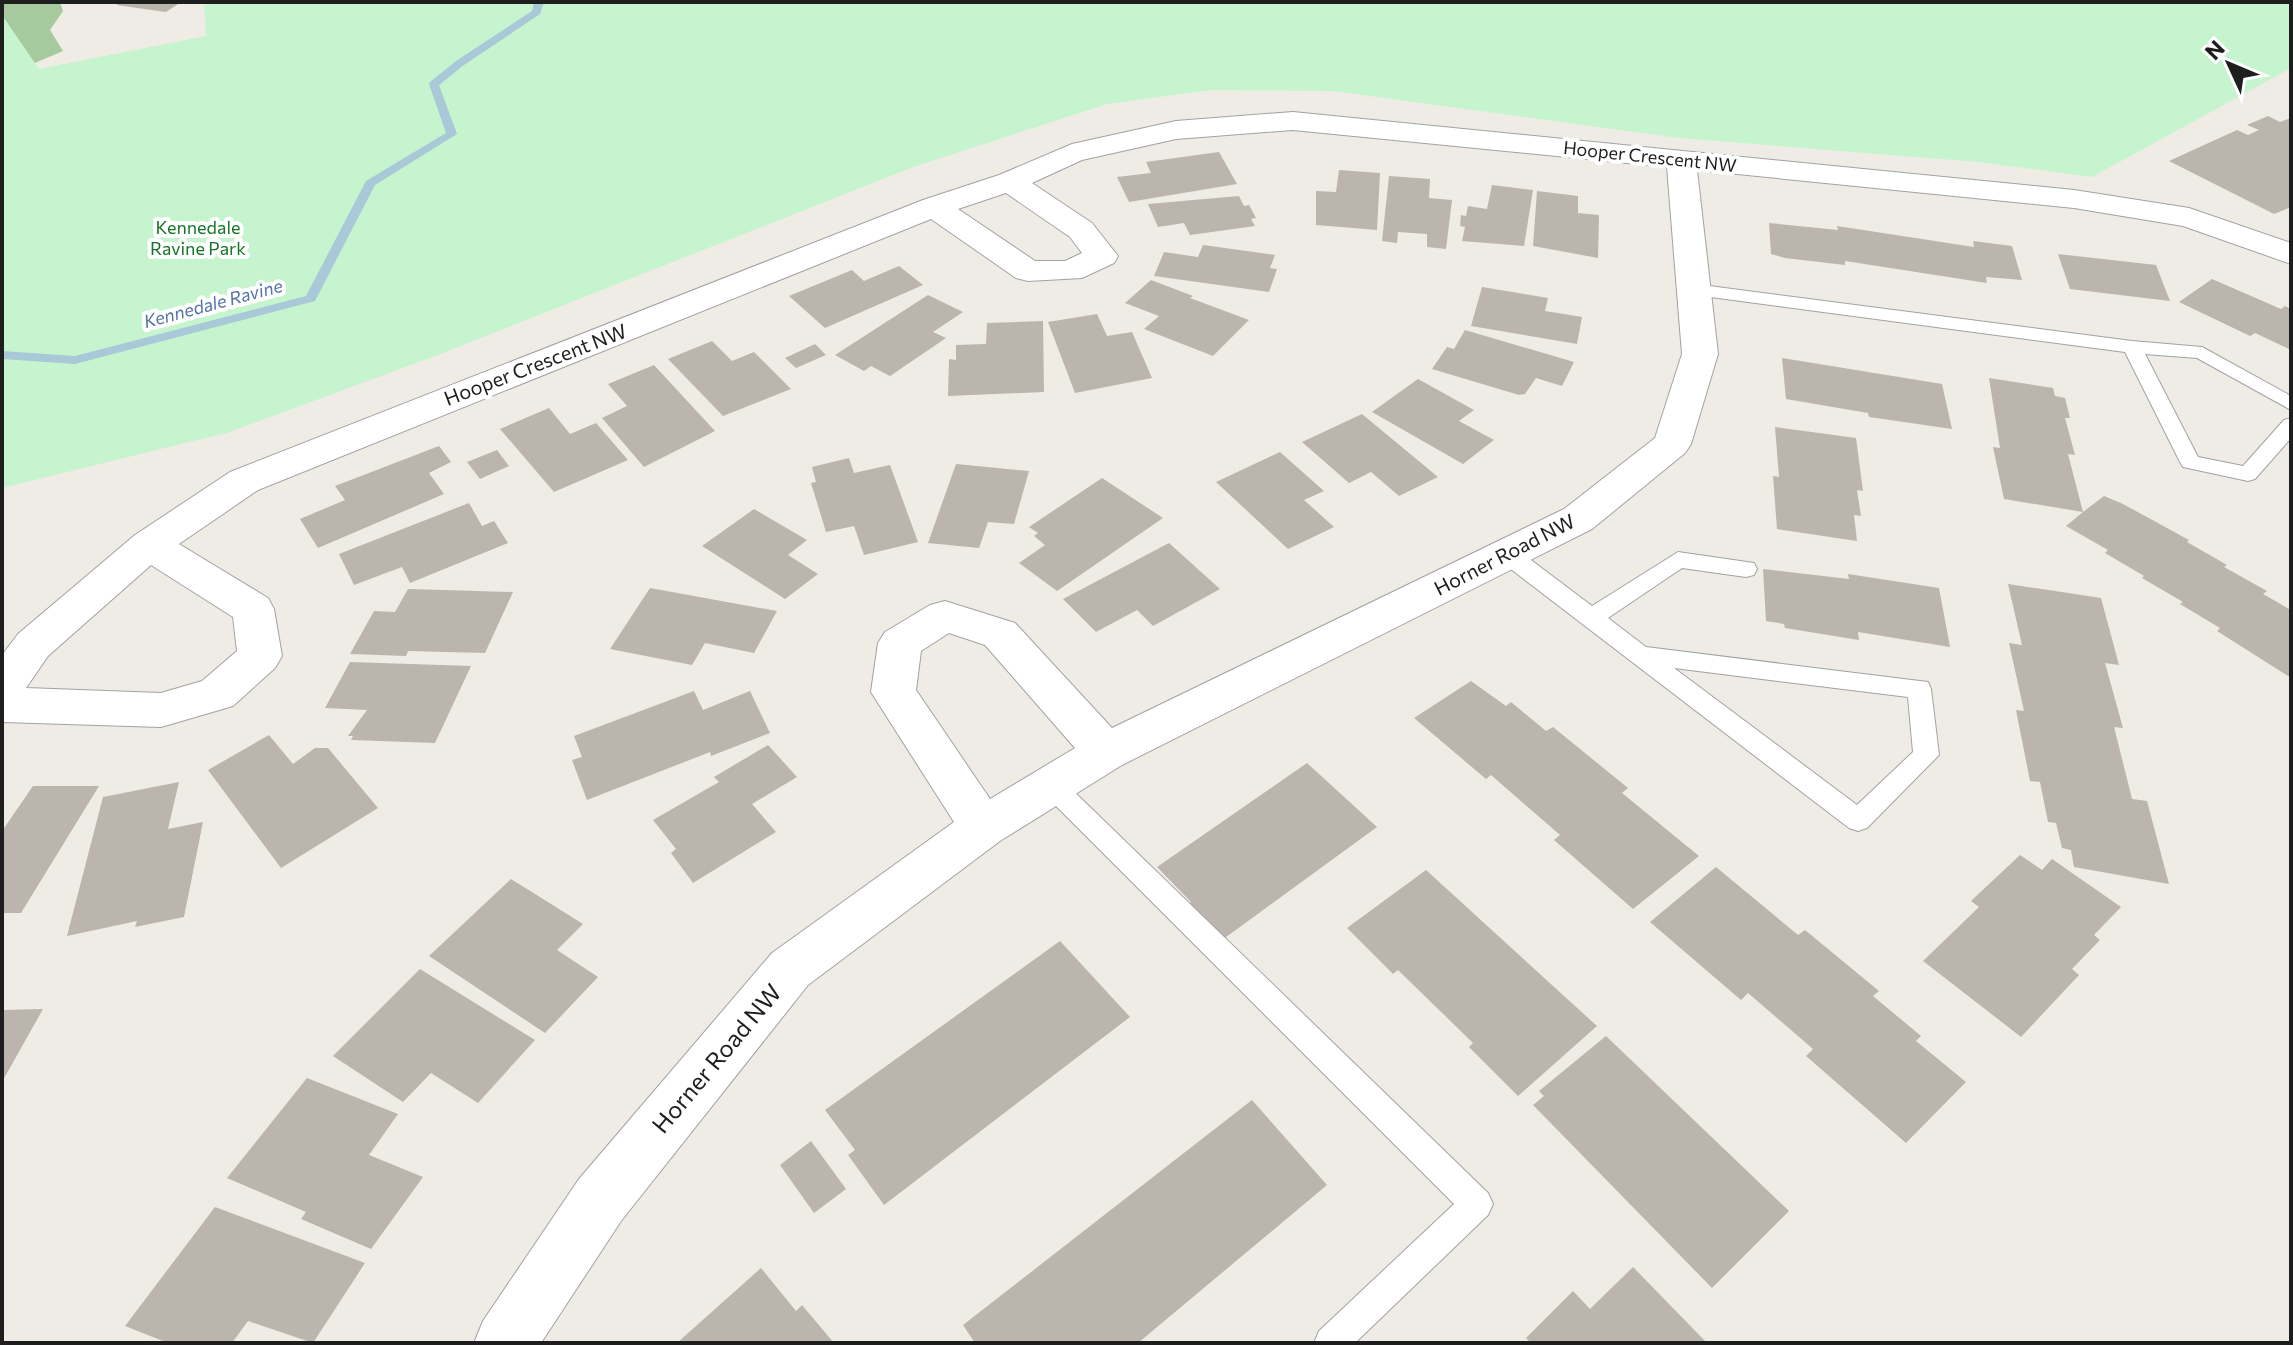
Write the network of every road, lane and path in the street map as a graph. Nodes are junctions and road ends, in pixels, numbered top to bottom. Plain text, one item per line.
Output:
1 (1681, 160) junction
2 (1010, 182) junction
3 (934, 207) junction
4 (2291, 254) edge
5 (1694, 290) junction
6 (2132, 347) junction
7 (2291, 404) edge
8 (2291, 425) edge
9 (149, 545) junction
10 (1507, 554) junction
11 (1746, 569) dead end
12 (1591, 618) junction
13 (18, 648) edge
14 (1641, 655) junction
15 (2, 689) edge
16 (2, 705) edge
17 (1106, 752) junction
18 (1051, 785) junction
19 (983, 827) junction
20 (505, 1343) edge
21 (1331, 1343) edge

1 - 2 street, Hooper Crescent NW
1 - 4 street, Hooper Crescent NW
1 - 5 street, Horner Road NW
2 - 3 street, Hooper Crescent NW
2 - 3 street
3 - 9 street, Hooper Crescent NW
5 - 6 lane
5 - 10 street, Horner Road NW
6 - 7 lane
6 - 8 lane
9 - 13 street, Hooper Crescent NW
9 - 16 street
10 - 12 lane
10 - 17 street, Horner Road NW
11 - 12 lane
12 - 14 lane
13 - 15 street, Hooper Crescent NW
14 - 14 lane
17 - 18 street, Horner Road NW
17 - 19 street
18 - 19 street, Horner Road NW
18 - 21 lane
19 - 20 street, Horner Road NW

